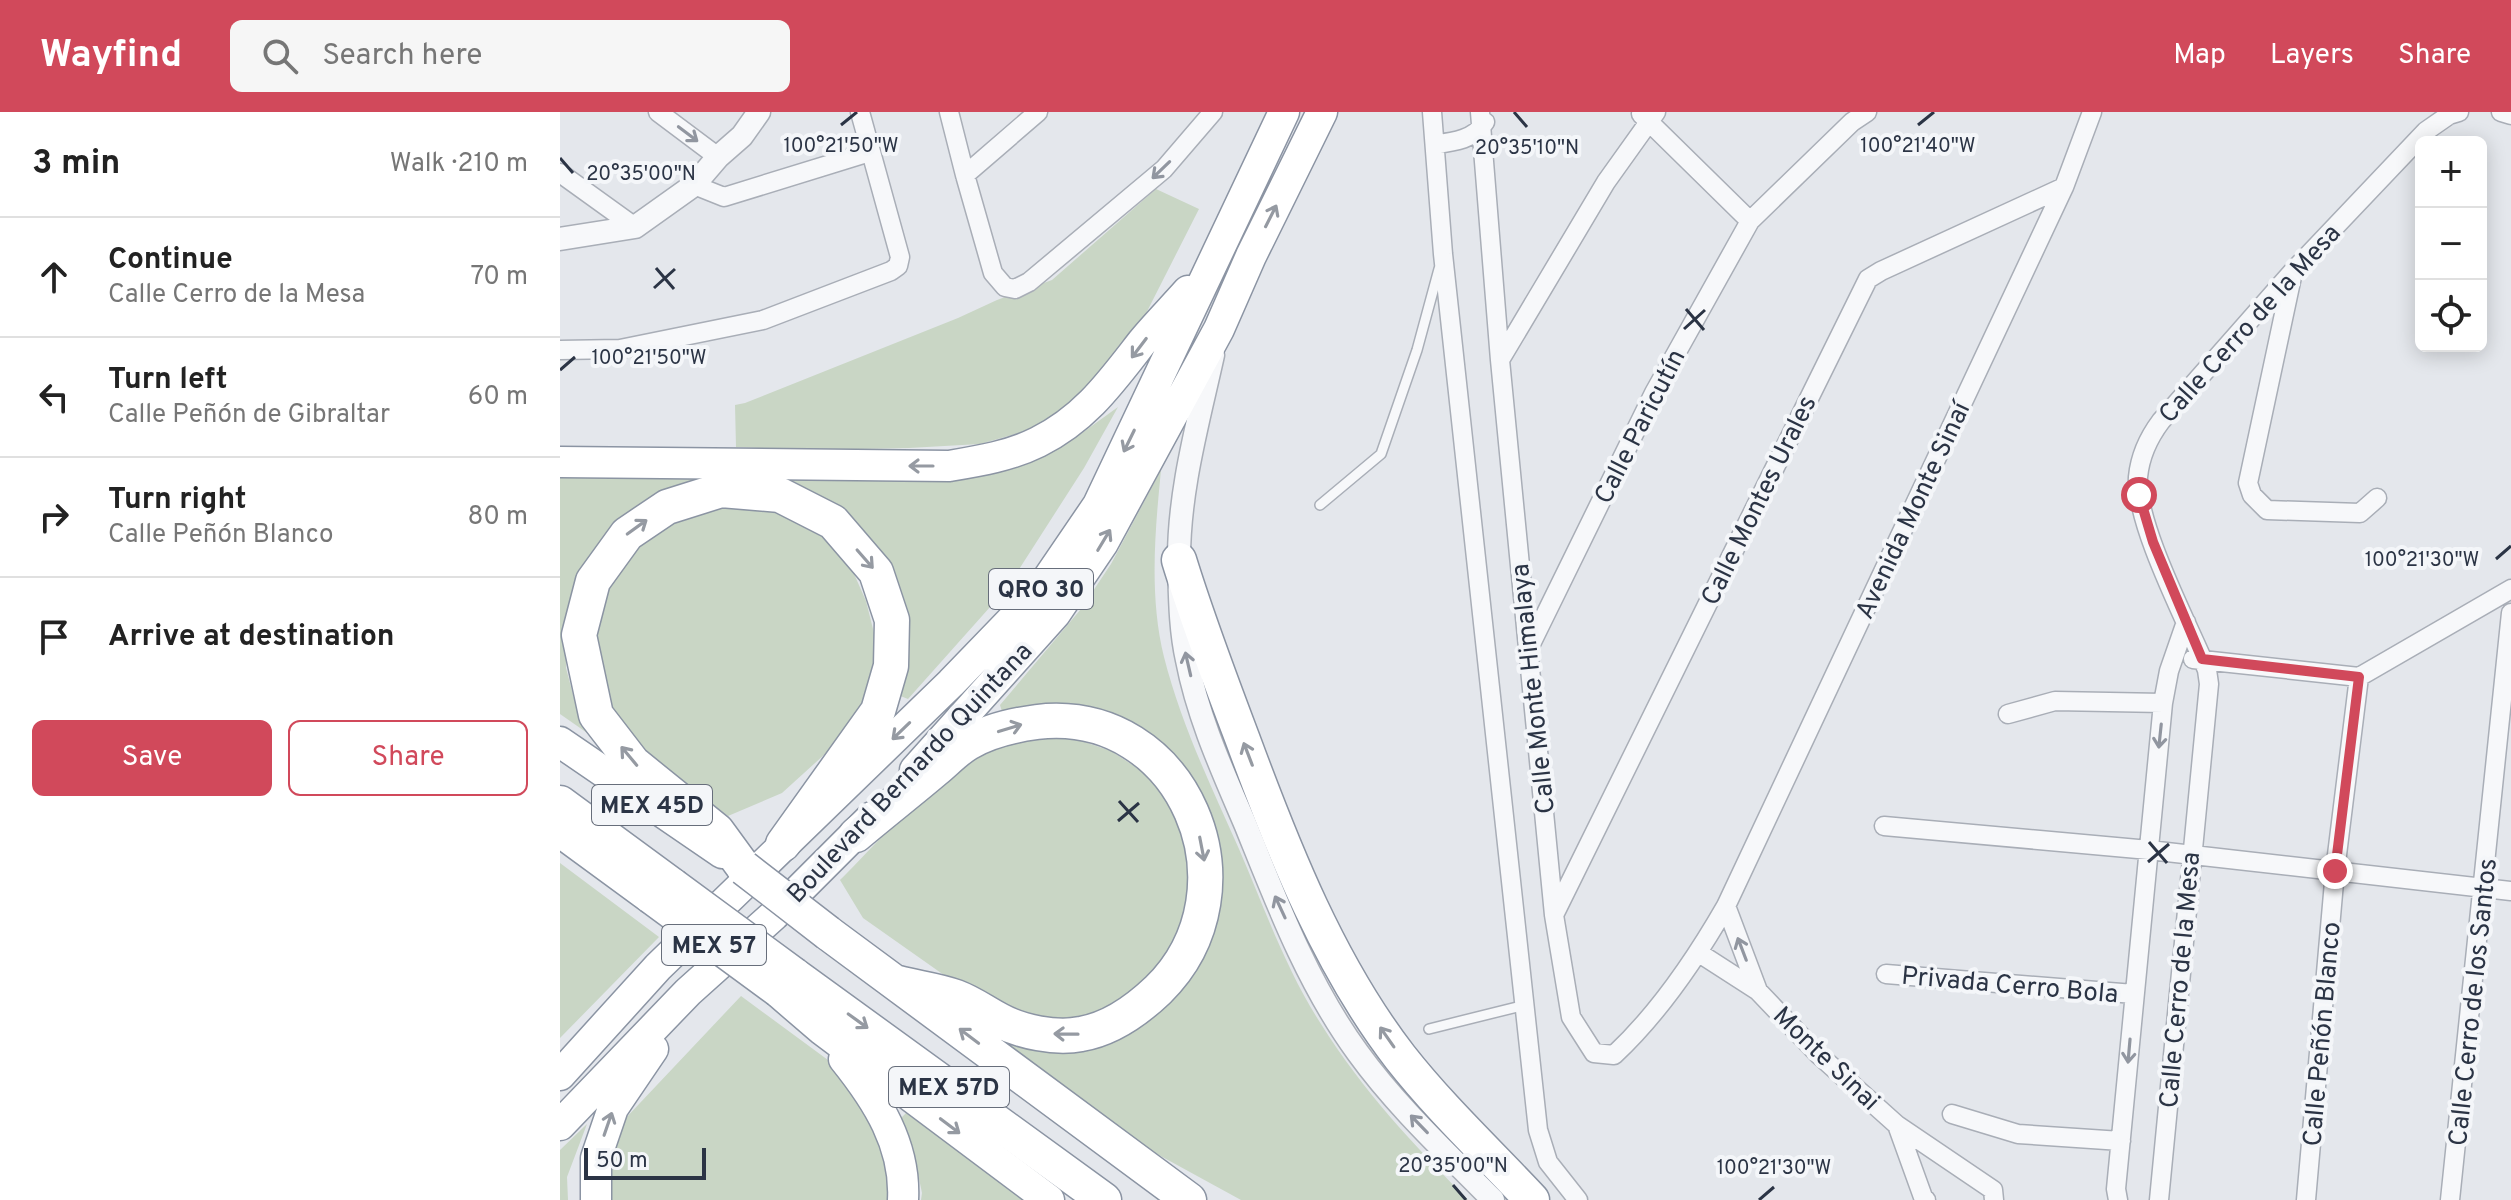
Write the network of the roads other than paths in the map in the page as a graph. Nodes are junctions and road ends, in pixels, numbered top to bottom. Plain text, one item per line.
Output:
1 (658, 112) edge
2 (759, 112) edge
3 (860, 112) edge
4 (949, 112) edge
5 (1038, 112) edge
6 (1213, 112) edge
7 (1275, 112) edge
8 (1284, 112) edge
9 (1322, 112) edge
10 (1340, 112) edge
11 (1432, 112) edge
12 (1490, 112) edge
13 (2092, 112) edge
14 (2459, 112) edge
15 (2501, 112) edge
16 (1648, 115) edge
17 (1855, 115) edge
18 (2511, 115) edge
19 (1480, 121) edge
20 (1436, 144) junction
21 (870, 152) junction
22 (718, 157) junction
23 (1262, 157) junction
24 (560, 173) edge
25 (965, 175) junction
26 (1292, 175) junction
27 (694, 185) junction
28 (2064, 187) junction
29 (1750, 221) junction
30 (635, 227) junction
31 (560, 239) edge
32 (1443, 254) junction
33 (1208, 269) junction
34 (2294, 270) junction
35 (1219, 329) junction
36 (560, 350) edge
37 (1500, 360) junction
38 (560, 462) edge
39 (2377, 498) dead end
40 (1320, 505) dead end
41 (1179, 560) junction
42 (2511, 589) edge
43 (2511, 613) edge
44 (2186, 622) junction
45 (1528, 649) junction
46 (2202, 659) junction
47 (2174, 660) junction
48 (2359, 677) junction
49 (2163, 703) junction
50 (2008, 714) dead end
51 (560, 742) edge
52 (560, 803) edge
53 (1884, 826) dead end
54 (560, 832) edge
55 (856, 835) junction
56 (783, 844) junction
57 (560, 846) edge
58 (2149, 850) junction
59 (2190, 855) junction
60 (744, 868) junction
61 (613, 870) junction
62 (2335, 871) junction
63 (2484, 888) junction
64 (2511, 891) edge
65 (661, 892) junction
66 (1726, 906) junction
67 (1554, 915) junction
68 (1699, 953) junction
69 (658, 967) junction
70 (1886, 974) dead end
71 (898, 983) junction
72 (786, 984) junction
73 (1758, 991) junction
74 (688, 992) junction
75 (2134, 994) junction
76 (1525, 1005) junction
77 (821, 1029) junction
78 (1429, 1029) dead end
79 (560, 1051) edge
80 (560, 1075) edge
81 (1042, 1090) junction
82 (1952, 1114) dead end
83 (560, 1125) edge
84 (1897, 1125) junction
85 (2121, 1141) junction
86 (1027, 1143) junction
87 (1993, 1195) edge
88 (596, 1200) edge
89 (903, 1200) edge
90 (1049, 1200) edge
91 (1082, 1200) edge
92 (1104, 1200) edge
93 (1189, 1200) edge
94 (1215, 1200) edge
95 (1493, 1200) edge
96 (1532, 1200) edge
97 (1578, 1200) edge
98 (1926, 1200) edge
99 (2118, 1200) edge
100 (2159, 1200) edge
101 (2306, 1200) edge
102 (2450, 1200) edge

1 -> 22 street
2 - 22 street
3 - 21 street
4 - 25 street
5 - 25 street
6 -> 25 street
7 - 23 highway
8 - 23 highway, Boulevard Bernardo Quintana / QRO 30
9 - 26 highway, Boulevard Bernardo Quintana / QRO 30
10 - 26 highway
11 - 20 street
12 - 19 street
13 - 28 street, Avenida Monte Sinaí
14 - 34 street, Calle Cerro de la Mesa
15 - 18 street
16 - 29 street
16 - 37 street
17 - 29 street, Calle Paricutín
19 - 20 street
19 - 37 street, Calle Monte Himalaya
20 - 32 street
21 - 27 street
21 - 36 street
22 - 27 street
23 - 33 highway, Boulevard Bernardo Quintana / QRO 30
24 - 30 street
35 -> 26 highway, Boulevard Bernardo Quintana / QRO 30
27 - 30 street
28 - 66 street, Avenida Monte Sinaí
28 - 67 street, Calle Montes Urales
29 - 45 street, Calle Paricutín
30 - 31 street
32 - 40 lane
32 - 76 street
33 -> 38 highway
33 -> 56 highway, Boulevard Bernardo Quintana / QRO 30
34 - 39 street
34 - 44 street, Calle Cerro de la Mesa
35 - 41 street
55 -> 35 highway, Boulevard Bernardo Quintana / QRO 30
37 - 45 street, Calle Monte Himalaya
95 -> 41 street
96 -> 41 highway
42 - 48 street
43 - 63 street, Calle Cerro de los Santos
44 - 46 street, Calle Cerro de la Mesa
44 - 47 street, Calle Cerro de la Mesa
45 - 67 street, Calle Monte Himalaya
46 - 47 street
46 - 48 street
46 - 59 street, Calle Cerro de la Mesa
47 - 49 street, Calle Cerro de la Mesa
48 - 62 street, Calle Peñón Blanco
49 - 50 street
49 -> 58 street, Calle Cerro de la Mesa
51 - 60 highway, MEX 45D
52 - 65 highway, MEX 57D
53 - 58 street
54 - 61 highway, MEX 57
55 -> 71 highway
55 - 74 highway, Boulevard Bernardo Quintana / QRO 30
60 -> 56 highway
56 - 69 highway, Boulevard Bernardo Quintana / QRO 30
57 - 61 highway
58 - 59 street
58 - 75 street, Calle Cerro de la Mesa
59 - 62 street
59 - 100 street, Calle Cerro de la Mesa
60 - 71 highway, MEX 57D, bridge
61 - 65 highway, MEX 57
62 - 63 street
62 - 101 street, Calle Peñón Blanco
63 - 64 street
63 - 102 street, Calle Cerro de los Santos
65 - 72 highway, MEX 57D, bridge
66 - 68 street, Calle Monte Himalaya
73 -> 66 street, Monte Sinai
67 - 68 street, Calle Monte Himalaya
68 - 73 street, Monte Sinai
69 - 79 highway
69 - 80 highway, Boulevard Bernardo Quintana / QRO 30
70 - 75 street, Privada Cerro Bola
81 -> 71 highway, MEX 57D
72 - 77 highway, MEX 57
72 -> 86 highway, MEX 57D
73 - 84 street, Monte Sinai
74 - 83 highway, Boulevard Bernardo Quintana / QRO 30
88 -> 74 highway
75 -> 85 street, Calle Cerro de la Mesa
76 - 78 lane
76 - 97 street
77 - 89 highway
77 -> 90 highway, MEX 57
81 - 93 highway, MEX 57D
81 - 94 highway
82 - 85 street
84 - 87 street, Monte Sinai
84 - 98 street, Monte Sinai
85 - 99 street, Calle Cerro de la Mesa
86 - 91 highway
86 - 92 highway, MEX 57D

